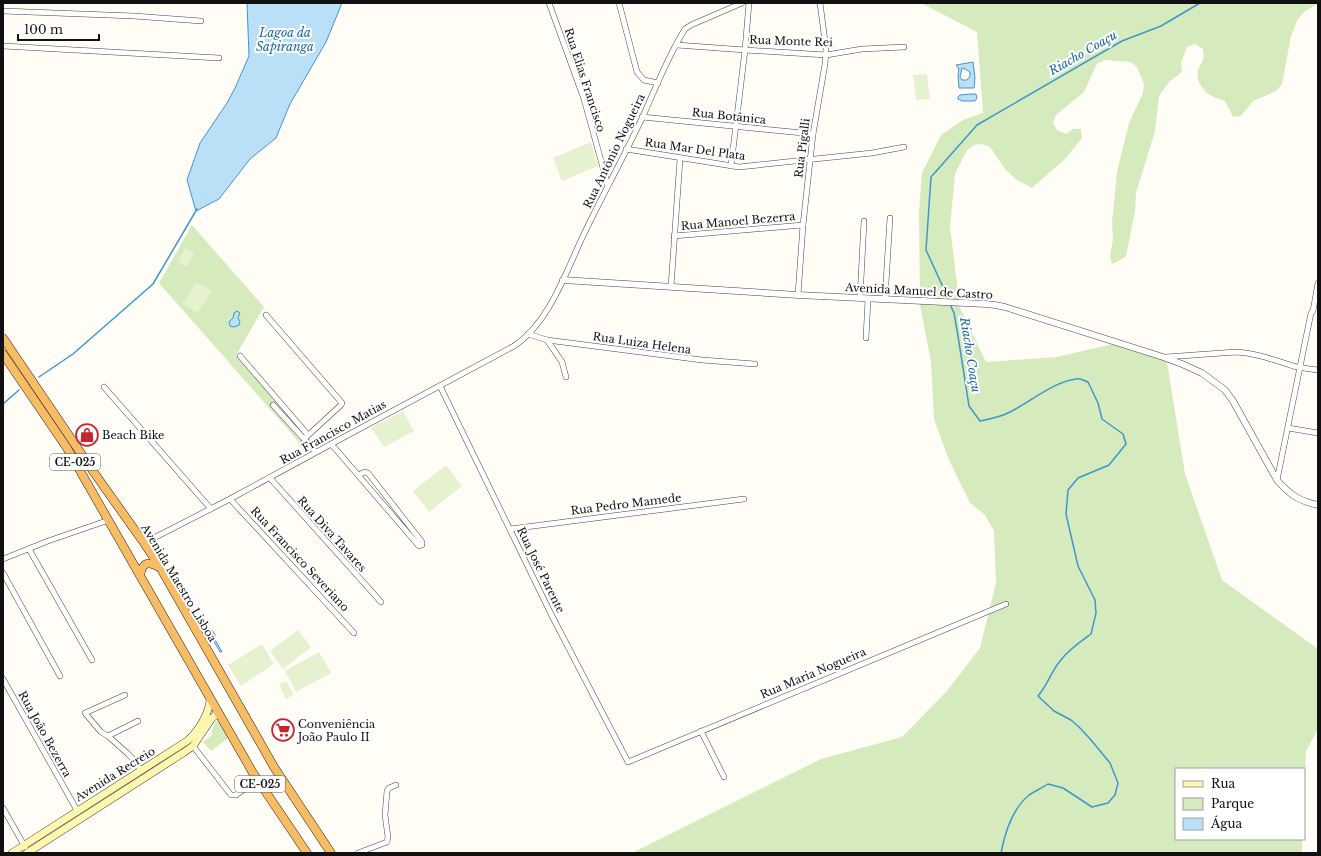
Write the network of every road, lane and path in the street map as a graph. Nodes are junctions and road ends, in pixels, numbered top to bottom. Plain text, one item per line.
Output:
1 (549, 3) edge
2 (619, 3) edge
3 (742, 3) edge
4 (749, 3) edge
5 (820, 3) edge
6 (3, 12) edge
7 (201, 21) dead end
8 (677, 44) junction
9 (3, 46) edge
10 (904, 47) dead end
11 (745, 50) junction
12 (826, 55) junction
13 (219, 58) dead end
14 (658, 83) junction
15 (642, 117) junction
16 (736, 126) junction
17 (813, 134) junction
18 (904, 147) dead end
19 (626, 149) junction
20 (680, 159) junction
21 (811, 160) junction
22 (731, 166) junction
23 (608, 186) junction
24 (890, 218) dead end
25 (864, 221) dead end
26 (803, 226) junction
27 (674, 236) junction
28 (563, 280) junction
29 (1318, 283) edge
30 (671, 287) junction
31 (798, 295) junction
32 (860, 298) junction
33 (868, 299) junction
34 (885, 299) junction
35 (1316, 310) edge
36 (266, 315) dead end
37 (528, 334) junction
38 (3, 338) edge
39 (866, 338) dead end
40 (547, 340) junction
41 (3, 354) edge
42 (240, 356) dead end
43 (1163, 357) junction
44 (755, 364) dead end
45 (1300, 367) junction
46 (1318, 370) edge
47 (566, 377) dead end
48 (440, 386) junction
49 (104, 387) dead end
50 (273, 406) dead end
51 (1288, 428) junction
52 (1318, 433) edge
53 (306, 437) junction
54 (331, 444) junction
55 (316, 452) junction
56 (358, 476) junction
57 (270, 478) junction
58 (1277, 480) junction
59 (230, 499) junction
60 (744, 499) dead end
61 (1318, 505) edge
62 (211, 509) junction
63 (109, 520) junction
64 (510, 529) junction
65 (144, 543) junction
66 (29, 549) junction
67 (3, 559) edge
68 (160, 567) junction
69 (3, 573) edge
70 (140, 575) junction
71 (381, 602) dead end
72 (1006, 604) dead end
73 (354, 633) dead end
74 (92, 660) dead end
75 (60, 676) dead end
76 (3, 679) edge
77 (125, 695) dead end
78 (210, 698) junction
79 (218, 713) junction
80 (138, 721) dead end
81 (701, 731) junction
82 (108, 736) junction
83 (193, 746) junction
84 (628, 762) joint
85 (141, 771) junction
86 (724, 777) dead end
87 (145, 778) junction
88 (257, 780) junction
89 (396, 785) dead end
90 (3, 808) edge
91 (77, 811) junction
92 (82, 818) junction
93 (323, 841) junction
94 (24, 845) junction
95 (12, 853) edge
96 (28, 853) edge
97 (307, 853) edge
98 (322, 853) edge
99 (331, 853) edge
100 (358, 853) edge

1 - 23 street, Rua Elias Francisco
2 - 14 street
3 - 8 street, Rua Antônio Nogueira
4 - 11 street
5 - 12 street, Rua Pigalli
6 - 7 street
8 - 11 street, Rua Monte Rei
8 - 14 street, Rua Antônio Nogueira
9 - 13 street
10 - 12 street, Rua Monte Rei
11 - 12 street, Rua Monte Rei
11 - 16 street
12 - 17 street, Rua Pigalli
14 - 15 street, Rua Antônio Nogueira
15 - 16 street, Rua Botânica
15 - 19 street, Rua Antônio Nogueira
16 - 17 street, Rua Botânica
16 - 22 street
17 - 21 street, Rua Pigalli
18 - 21 street, Rua Mar Del Plata
19 - 20 street, Rua Mar Del Plata
19 - 23 street, Rua Antônio Nogueira
20 - 22 street, Rua Mar Del Plata
20 - 27 street
21 - 22 street, Rua Mar Del Plata
21 - 26 street, Rua Pigalli
23 - 28 street, Rua Antônio Nogueira
24 - 34 street
25 - 32 street
26 - 27 street, Rua Manoel Bezerra
26 - 31 street, Rua Pigalli
27 - 30 street
28 - 30 street, Avenida Manuel de Castro
28 - 37 street, Rua Antônio Nogueira
29 - 35 street
30 - 31 street, Avenida Manuel de Castro
31 - 32 street, Avenida Manuel de Castro
32 - 33 street, Avenida Manuel de Castro
33 - 34 street, Avenida Manuel de Castro
33 - 39 street
34 - 43 street, Avenida Manuel de Castro
35 - 45 street
36 - 53 street
37 - 40 street, Rua Luiza Helena
37 - 48 street, Rua Francisco Matias
38 - 65 highway, Avenida Maestro Lisboa / CE-025
40 - 44 street, Rua Luiza Helena
40 - 47 street
41 - 63 highway, CE-025
42 - 53 street
43 - 45 street
43 - 58 street, Avenida Manuel de Castro
45 - 46 street
45 - 51 street
48 - 54 street, Rua Francisco Matias
48 - 64 street, Rua José Parente
49 - 62 street
50 - 53 street
51 - 52 street
51 - 58 street
53 - 55 street
54 - 55 street, Rua Francisco Matias
54 - 56 street
55 - 57 street, Rua Francisco Matias
56 - 56 street
57 - 59 street, Rua Francisco Matias
57 - 71 street, Rua Diva Tavares
58 - 61 street, Avenida Manuel de Castro
59 - 62 street, Rua Francisco Matias
59 - 73 street, Rua Francisco Severiano
60 - 64 street, Rua Pedro Mamede
62 - 65 street, Rua Francisco Matias
63 - 66 street
63 - 70 highway, CE-025
64 - 84 street, Rua José Parente
65 - 68 highway, Avenida Maestro Lisboa / CE-025
66 - 67 street
66 - 74 street
68 - 70 highway
68 - 93 highway, Avenida Maestro Lisboa / CE-025
69 - 75 street
70 - 78 highway, CE-025
72 - 81 street, Rua Maria Nogueira
76 - 91 street, Rua João Bezerra
77 - 82 street
78 - 79 highway, CE-025
78 - 85 main road, Avenida Recreio
79 - 83 main road, Avenida Recreio
79 - 88 highway, CE-025
80 - 82 street
81 - 84 street, Rua Maria Nogueira
81 - 86 street
82 - 85 street
83 - 87 main road, Avenida Recreio
83 - 88 street
85 - 87 main road
85 - 91 main road, Avenida Recreio
87 - 92 main road, Avenida Recreio
88 - 97 highway, CE-025
89 - 100 street
90 - 94 street
91 - 92 street, Rua João Bezerra
91 - 94 main road, Avenida Recreio
92 - 96 main road, Avenida Recreio
93 - 98 highway
93 - 99 highway, CE-025
94 - 95 main road, Avenida Recreio
94 - 96 street

